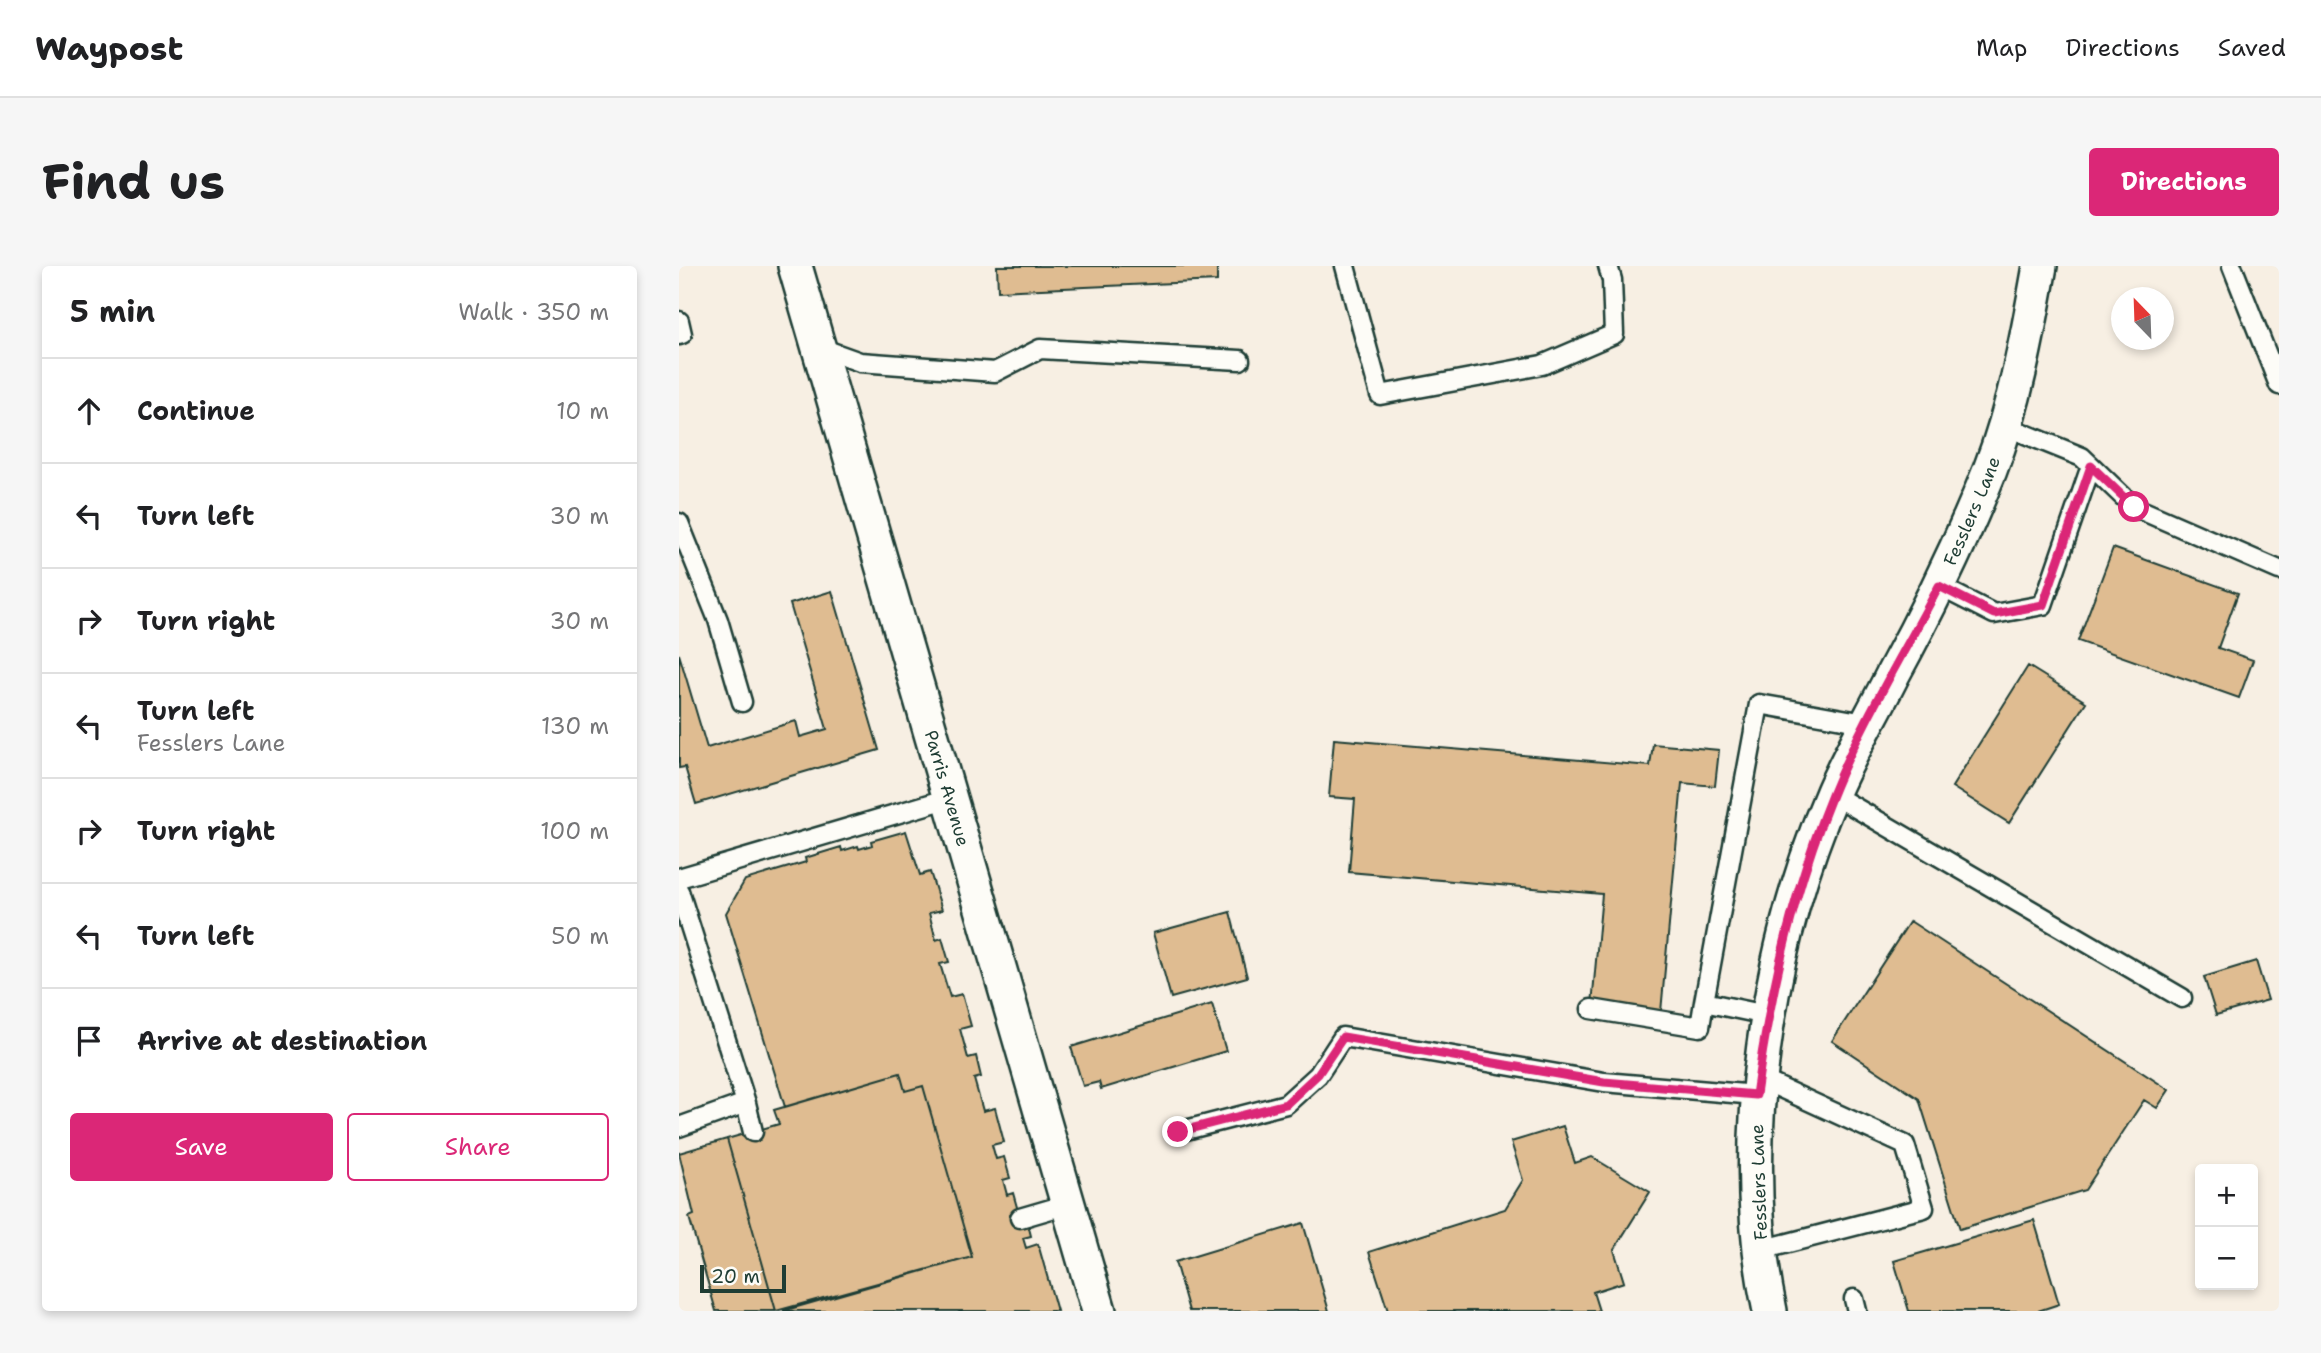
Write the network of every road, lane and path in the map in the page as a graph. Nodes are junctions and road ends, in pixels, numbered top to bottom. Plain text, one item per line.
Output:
1 (795, 266) edge
2 (1345, 266) edge
3 (1608, 266) edge
4 (2040, 266) edge
5 (2232, 266) edge
6 (679, 321) edge
7 (679, 335) edge
8 (818, 347) junction
9 (1240, 360) dead end
10 (2279, 385) edge
11 (2003, 425) junction
12 (2091, 466) junction
13 (679, 523) edge
14 (2279, 570) edge
15 (1939, 586) junction
16 (742, 702) dead end
17 (1865, 723) junction
18 (1832, 794) junction
19 (950, 798) junction
20 (679, 878) edge
21 (679, 891) edge
22 (2182, 998) dead end
23 (1704, 1002) junction
24 (1591, 1009) dead end
25 (1771, 1016) junction
26 (1757, 1086) junction
27 (746, 1103) junction
28 (679, 1127) edge
29 (753, 1132) dead end
30 (1178, 1132) dead end
31 (1068, 1204) junction
32 (1020, 1218) dead end
33 (1761, 1250) junction
34 (1099, 1311) edge
35 (1770, 1311) edge

1 - 8 street, Parris Avenue
2 - 3 lane
4 - 11 street, Fesslers Lane
5 - 10 lane
6 - 7 lane
8 - 9 lane
8 - 19 street, Parris Avenue
11 - 12 lane
11 - 15 street, Fesslers Lane
12 - 14 lane
12 - 15 lane
13 - 16 lane
15 - 17 street, Fesslers Lane
17 - 18 street, Fesslers Lane
17 - 23 lane
18 - 22 lane
18 - 25 street, Fesslers Lane
19 - 20 lane
19 - 31 street, Parris Avenue
21 - 27 lane
23 - 24 lane
23 - 25 lane
25 - 26 street, Fesslers Lane
26 - 30 lane
26 - 33 street, Fesslers Lane
26 - 33 lane
27 - 28 lane
27 - 29 lane
31 - 32 lane
31 - 34 street, Parris Avenue
33 - 35 street, Fesslers Lane

